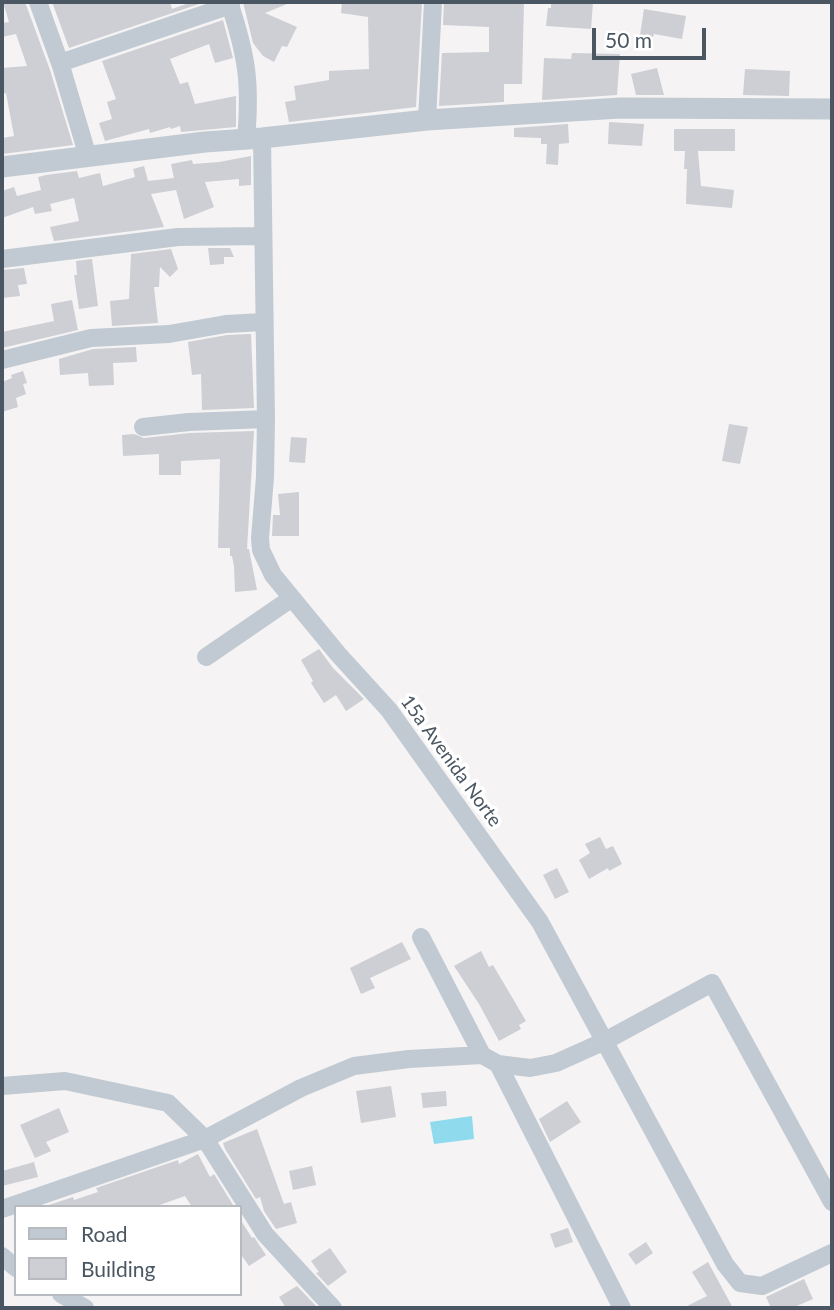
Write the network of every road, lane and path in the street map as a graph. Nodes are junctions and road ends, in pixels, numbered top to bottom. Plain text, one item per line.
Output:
1 (38, 2) edge
2 (433, 2) edge
3 (230, 3) edge
4 (60, 63) junction
5 (832, 109) edge
6 (427, 120) junction
7 (254, 139) junction
8 (88, 158) junction
9 (2, 167) edge
10 (262, 236) junction
11 (2, 259) edge
12 (263, 322) junction
13 (2, 360) edge
14 (266, 419) junction
15 (143, 427) dead end
16 (292, 598) junction
17 (206, 657) dead end
18 (421, 937) dead end
19 (605, 1041) junction
20 (482, 1055) junction
21 (498, 1064) junction
22 (2, 1086) edge
23 (205, 1139) junction
24 (832, 1202) edge
25 (2, 1209) edge
26 (832, 1253) edge
27 (64, 1296) edge
28 (85, 1308) edge
29 (333, 1308) edge
30 (622, 1308) edge

1 - 4 street
2 - 6 street
3 - 4 street
3 - 7 street, 15a Avenida Norte
4 - 8 street
5 - 6 street
6 - 7 street
7 - 8 street
7 - 10 street, 15a Avenida Norte
8 - 9 street
10 - 11 street
10 - 12 street, 15a Avenida Norte
12 - 13 street
12 - 14 street, 15a Avenida Norte
14 - 15 street
14 - 16 street, 15a Avenida Norte
16 - 17 street
16 - 19 street, 15a Avenida Norte
18 - 20 street
19 - 21 street
19 - 24 street
19 - 26 street, 15a Avenida Norte
20 - 21 street
20 - 23 street
21 - 30 street
22 - 23 street
23 - 25 street
23 - 29 street
27 - 28 street

